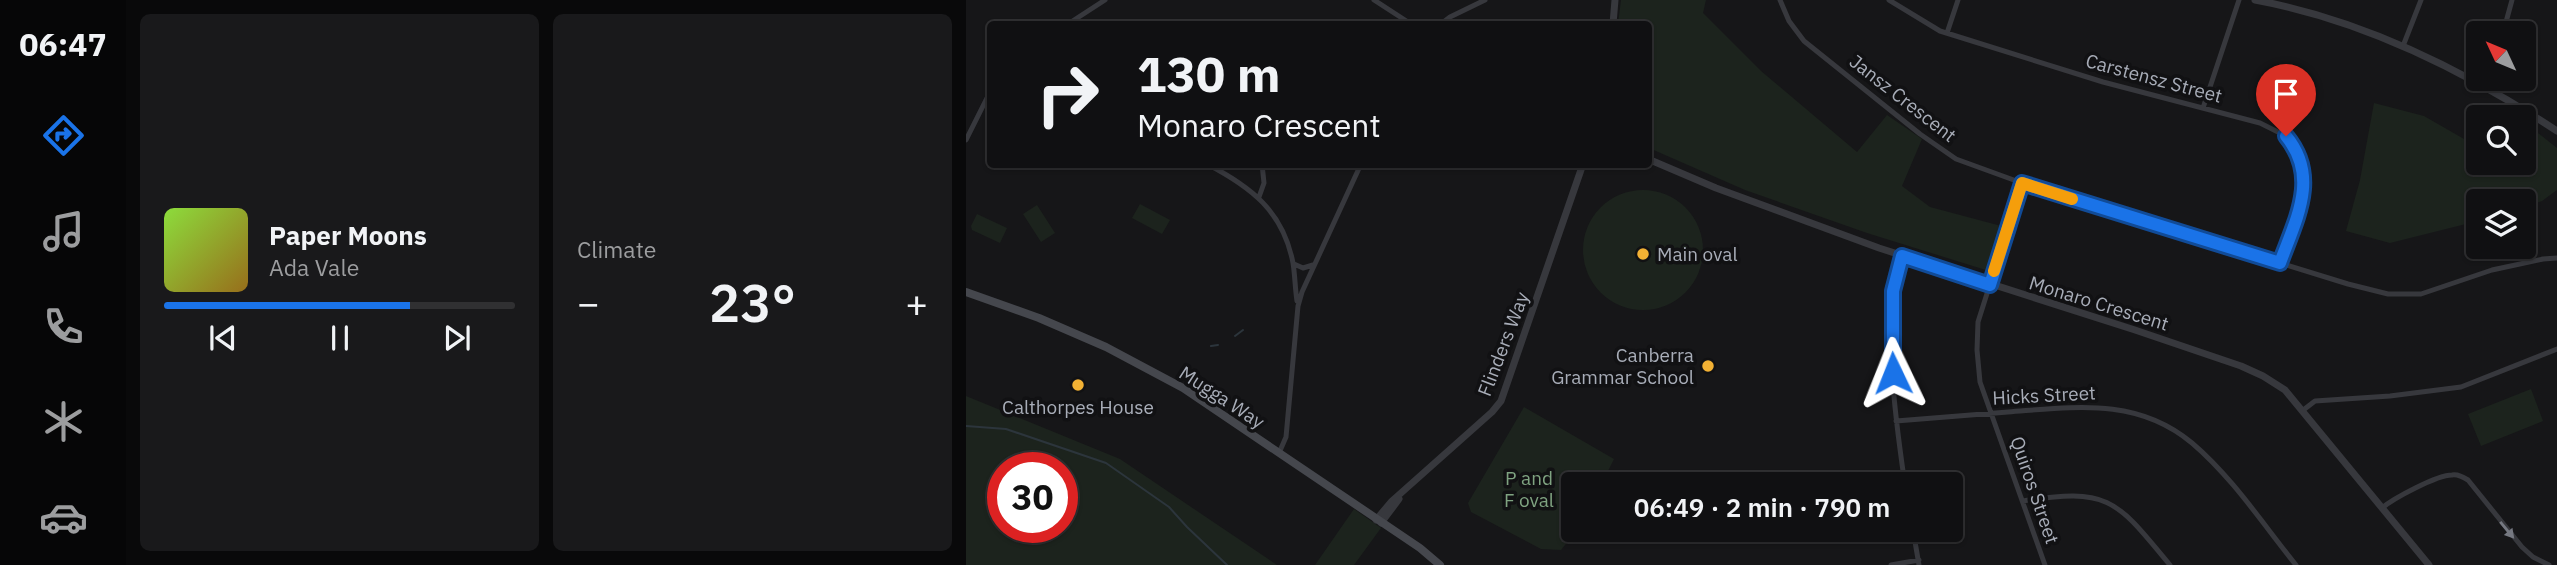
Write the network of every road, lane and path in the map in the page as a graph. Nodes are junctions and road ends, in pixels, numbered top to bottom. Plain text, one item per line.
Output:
1 (1105, 0) edge
2 (1374, 0) edge
3 (1485, 0) edge
4 (1615, 0) edge
5 (1780, 0) edge
6 (1889, 0) edge
7 (1958, 0) edge
8 (2238, 0) edge
9 (2255, 0) edge
10 (2421, 0) edge
11 (2512, 0) edge
12 (1073, 21) edge
13 (1406, 21) edge
14 (1445, 21) edge
15 (1613, 21) edge
16 (2506, 21) edge
17 (1947, 33) junction
18 (2403, 46) junction
19 (2466, 77) edge
20 (2494, 91) edge
21 (987, 98) edge
22 (983, 106) junction
23 (987, 107) edge
24 (2203, 108) junction
25 (2557, 131) edge
26 (966, 140) edge
27 (1652, 161) edge
28 (1213, 168) edge
29 (1262, 168) edge
30 (1359, 168) edge
31 (1584, 168) edge
32 (2022, 183) junction
33 (1259, 197) junction
34 (1902, 256) junction
35 (2557, 258) edge
36 (1316, 263) junction
37 (2280, 263) junction
38 (1293, 264) junction
39 (1990, 285) junction
40 (966, 292) edge
41 (1298, 306) junction
42 (2557, 349) edge
43 (2302, 411) junction
44 (1992, 413) junction
45 (1896, 421) junction
46 (1279, 453) junction
47 (1903, 472) edge
48 (2023, 501) junction
49 (2382, 508) junction
50 (1379, 521) junction
51 (1915, 542) edge
52 (1919, 562) edge
53 (1440, 565) edge
54 (1891, 565) edge
55 (2045, 565) edge
56 (2170, 565) edge
57 (2296, 565) edge
58 (2429, 565) edge
59 (2549, 565) edge

1 - 12 street
2 - 13 street
3 - 14 street
4 - 15 street
5 - 32 street, Jansz Crescent
6 - 17 street, Carstensz Street
7 - 17 street
8 - 24 street
9 - 18 street
10 - 18 street
11 - 16 street
17 - 24 street, Carstensz Street
18 - 19 street
20 - 25 street
21 - 22 street
22 - 23 street
22 - 26 street
24 - 37 street, Carstensz Street
27 - 34 street, Monaro Crescent
28 - 33 street
29 - 33 street
30 - 36 street
31 - 50 street, Flinders Way
32 - 37 street, Jansz Crescent
32 - 39 street, Quiros Street
33 - 38 street
34 - 39 street, Monaro Crescent
34 - 45 street
35 - 37 street, Jansz Crescent
36 - 38 street
36 - 41 street
38 - 41 street
39 - 43 street, Monaro Crescent
39 - 44 street, Quiros Street
40 - 46 main road, Mugga Way
41 - 46 street
42 - 43 street
43 - 49 street, Monaro Crescent
44 - 45 street, Hicks Street
44 - 48 street, Quiros Street
44 - 57 street, Hicks Street
45 - 47 street
46 - 50 main road, Mugga Way
48 - 55 street, Quiros Street
48 - 56 street
49 - 58 street, Monaro Crescent
49 -> 59 street
50 - 53 main road, Mugga Way
51 - 52 street
52 - 54 street

